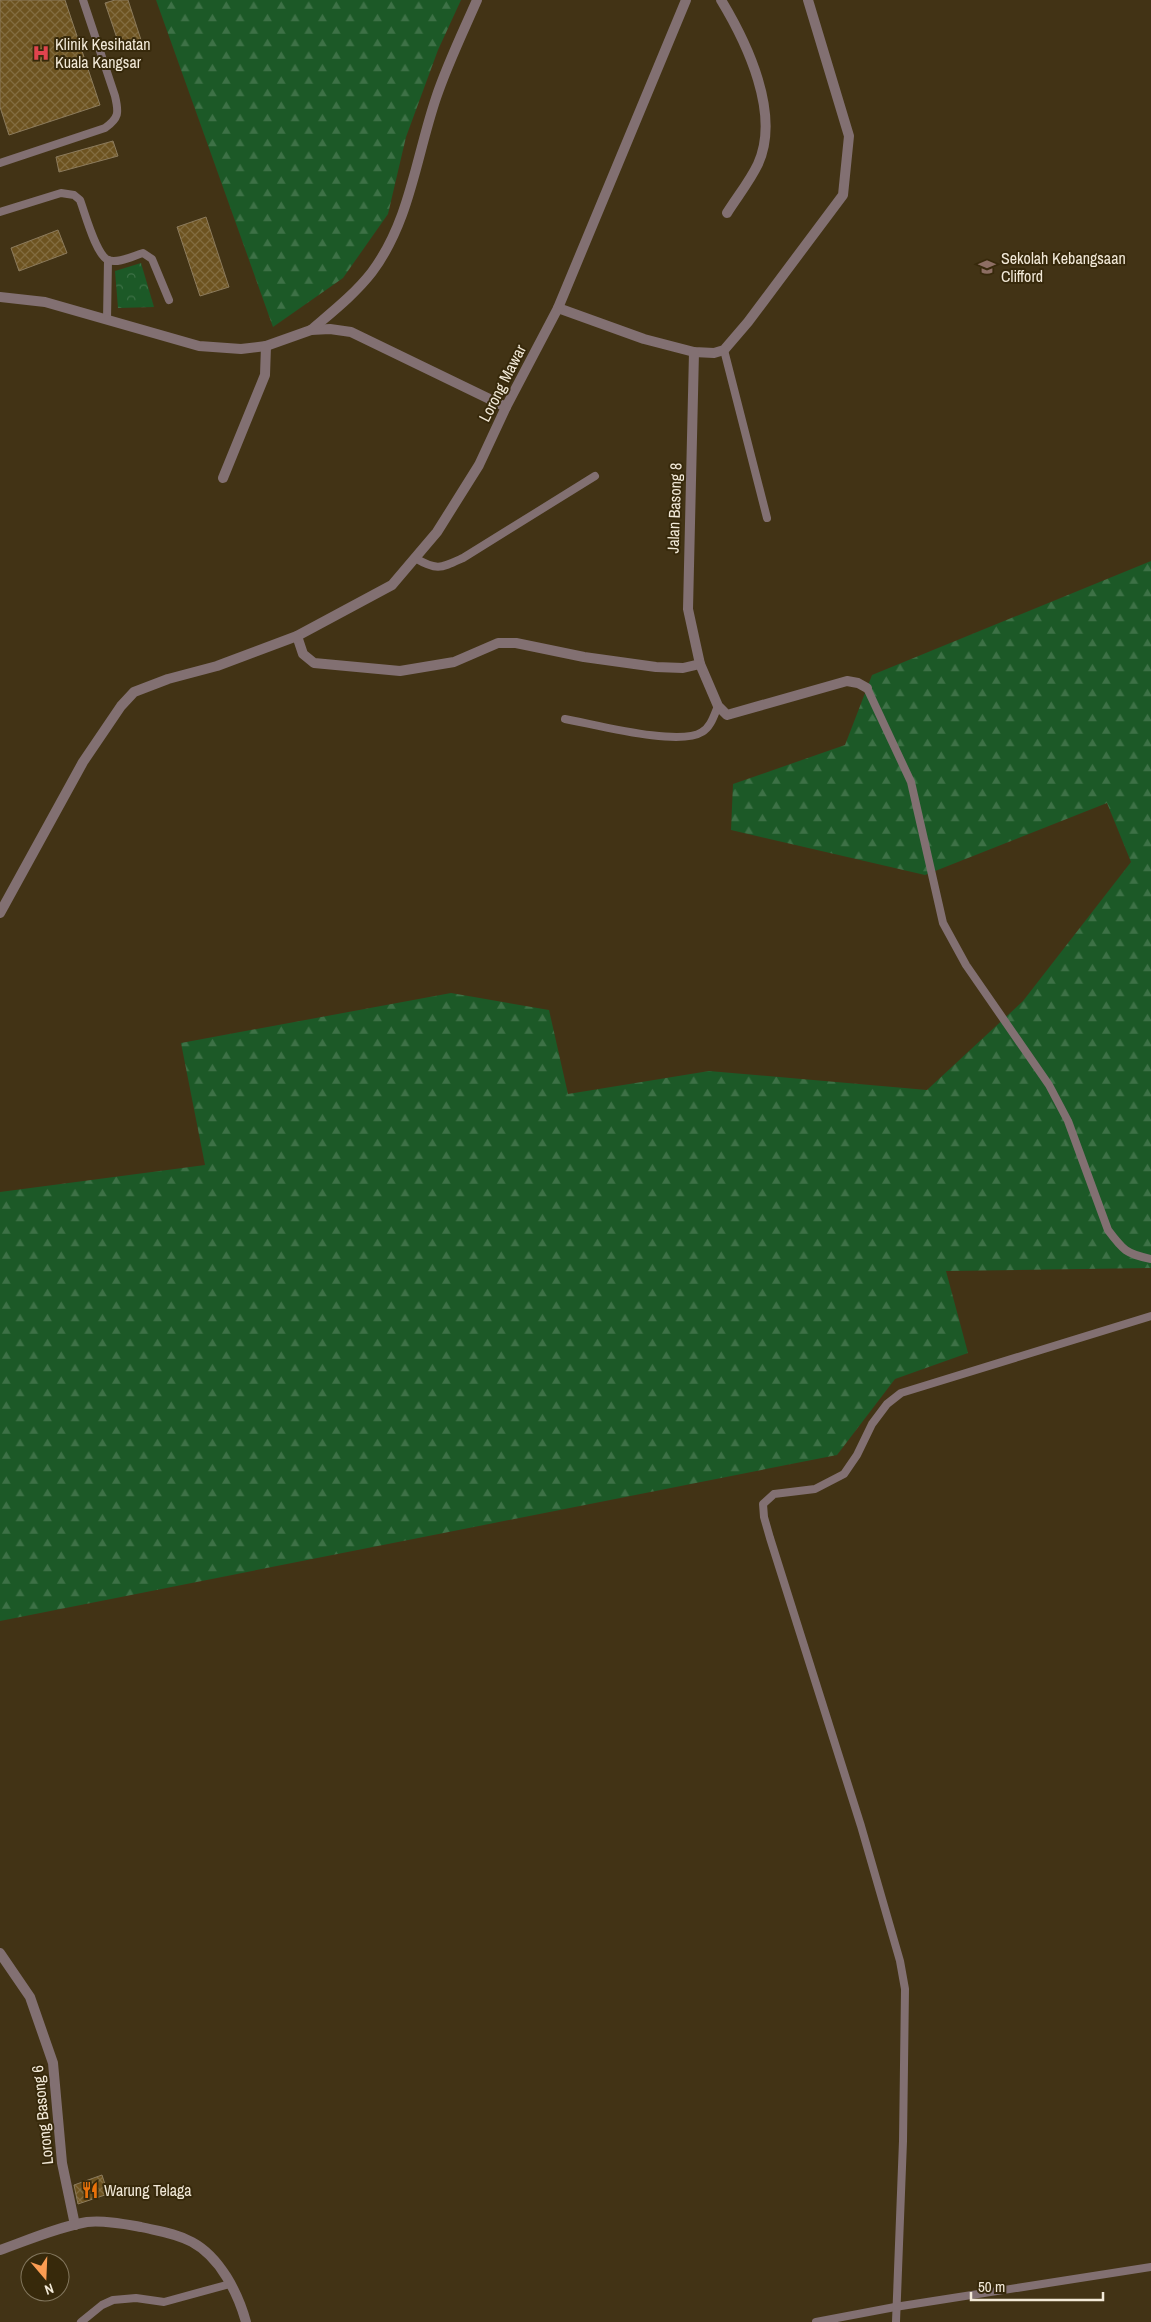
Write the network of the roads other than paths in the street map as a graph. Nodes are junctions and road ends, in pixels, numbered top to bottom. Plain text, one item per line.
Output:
1 (83, 0) edge
2 (477, 0) edge
3 (686, 0) edge
4 (721, 0) edge
5 (808, 0) edge
6 (0, 154) edge
7 (1, 163) edge
8 (0, 212) edge
9 (727, 213) dead end
10 (108, 260) junction
11 (0, 297) edge
12 (168, 300) dead end
13 (558, 308) junction
14 (106, 320) junction
15 (311, 330) junction
16 (266, 346) junction
17 (724, 350) junction
18 (694, 352) junction
19 (506, 407) junction
20 (595, 476) dead end
21 (223, 478) dead end
22 (766, 518) dead end
23 (415, 558) junction
24 (297, 636) junction
25 (700, 664) junction
26 (867, 688) joint
27 (718, 706) junction
28 (565, 719) dead end
29 (0, 913) edge
30 (1151, 1259) edge
31 (1151, 1316) edge
32 (0, 1953) edge
33 (75, 2225) junction
34 (0, 2250) edge
35 (1151, 2267) edge
36 (230, 2284) junction
37 (895, 2307) junction
38 (82, 2322) edge
39 (246, 2322) edge
40 (816, 2322) edge
41 (896, 2322) edge

1 - 7 lane
2 - 15 street
3 - 13 street, Lorong Mawar
4 - 9 street
5 - 17 street
6 - 7 lane
8 - 10 lane
10 - 12 lane
10 - 14 lane
11 - 14 street
13 - 18 street
13 - 19 street, Lorong Mawar
14 - 16 street
15 - 16 street
15 - 19 street
16 - 21 street
17 - 18 street
17 - 22 lane
18 - 25 street, Jalan Basong 8
19 - 23 street, Lorong Mawar
20 - 23 lane
23 - 24 street, Lorong Mawar
24 - 25 street
24 - 29 street, Lorong Mawar
25 - 27 street, Jalan Basong 8
26 - 27 street
26 - 30 lane
27 - 28 lane
31 - 37 lane
32 - 33 street, Lorong Basong 6
33 - 34 street
33 - 36 street
35 - 37 lane
36 - 38 lane
36 - 39 street
37 - 40 lane
37 - 41 lane

